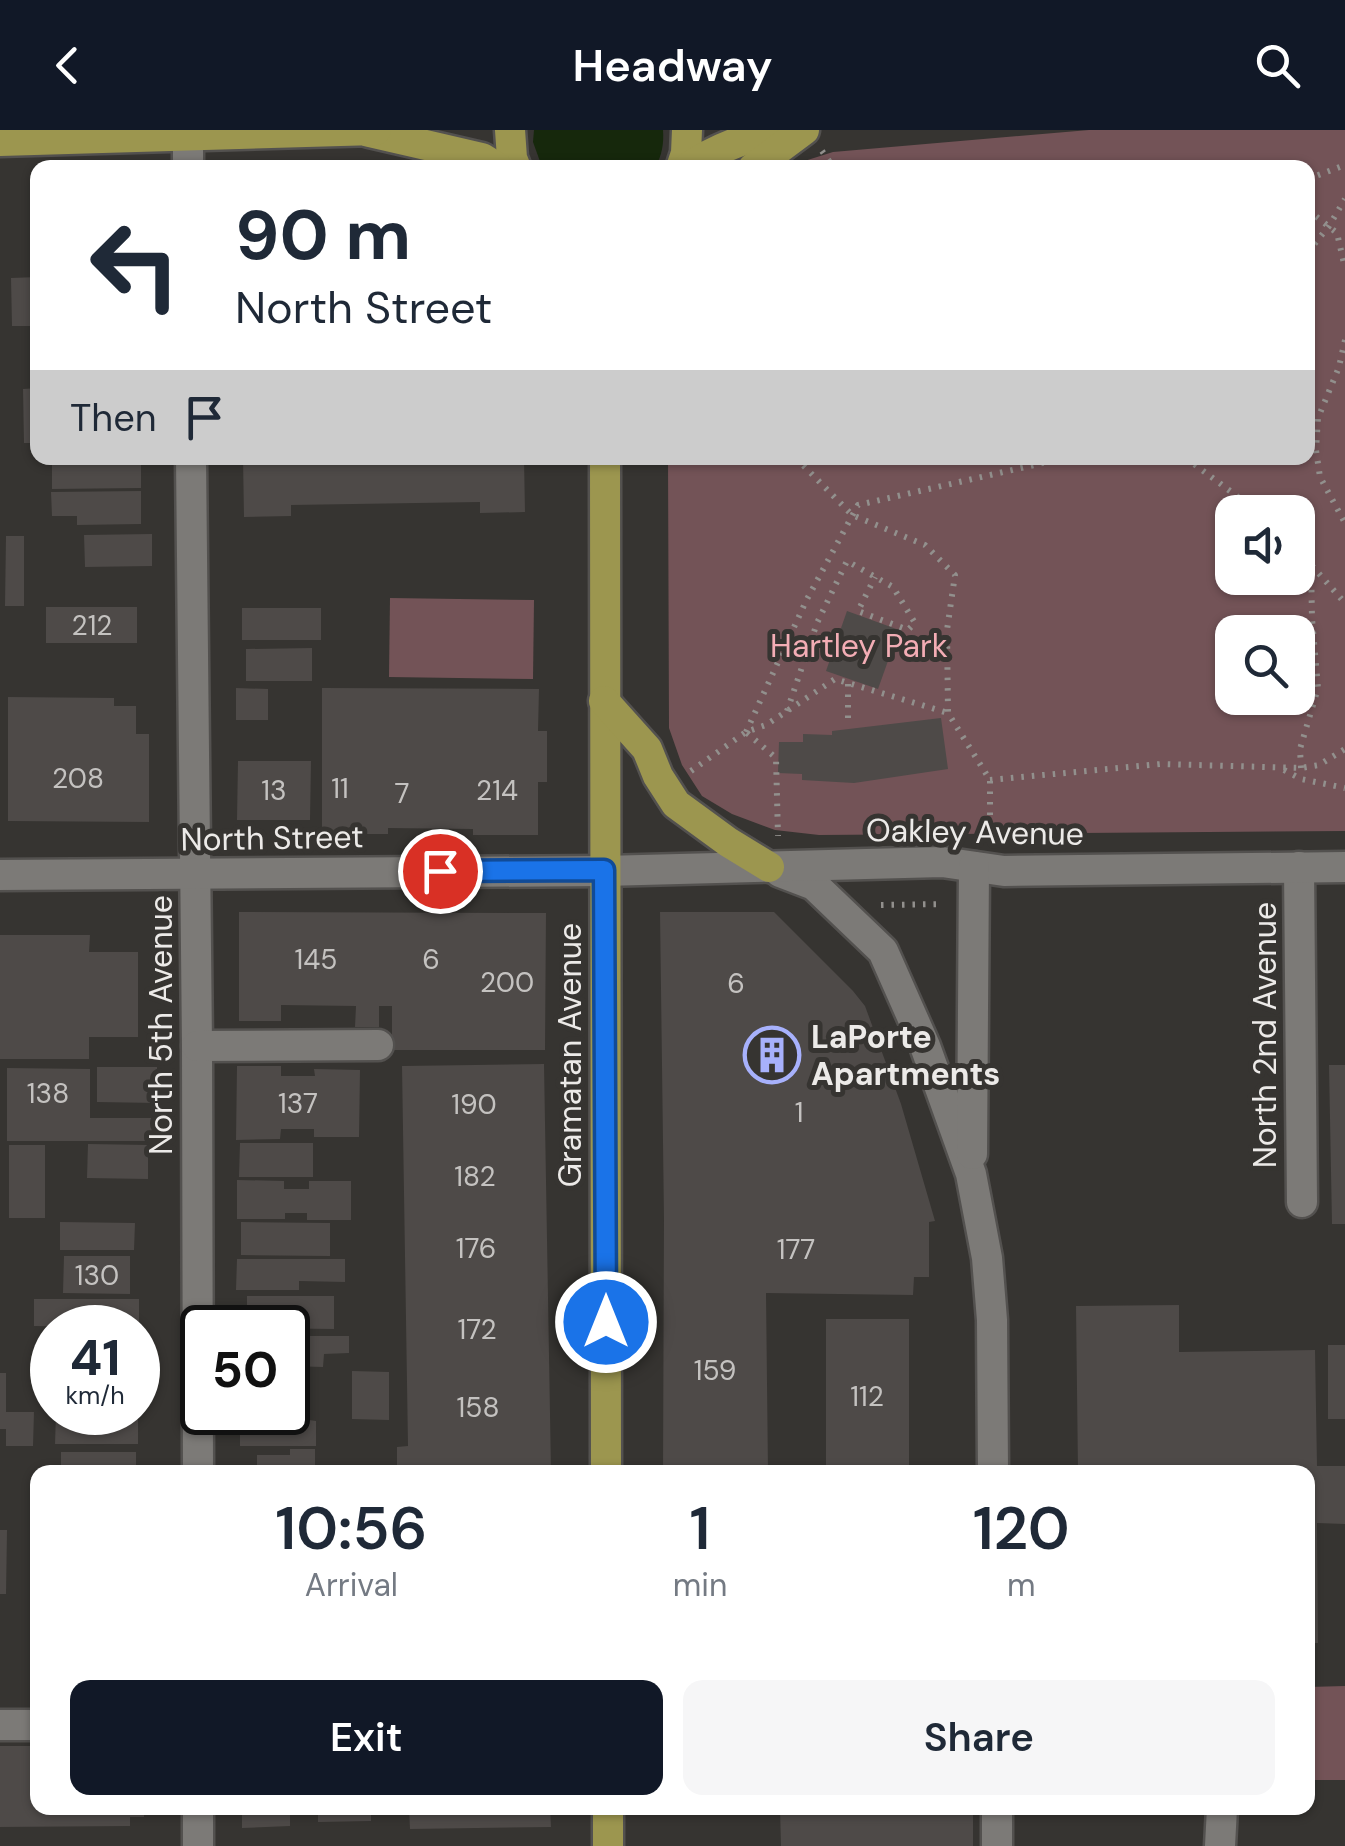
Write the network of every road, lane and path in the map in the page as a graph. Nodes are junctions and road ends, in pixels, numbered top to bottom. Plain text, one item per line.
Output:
1 (510, 130) edge
2 (687, 130) edge
3 (781, 130) edge
4 (291, 131) edge
5 (377, 132) edge
6 (80, 135) edge
7 (188, 136) junction
8 (813, 140) edge
9 (0, 141) edge
10 (188, 160) edge
11 (420, 160) edge
12 (485, 160) edge
13 (513, 160) edge
14 (686, 160) edge
15 (698, 160) edge
16 (770, 160) edge
17 (1345, 165) edge
18 (1315, 177) edge
19 (1345, 199) edge
20 (1315, 215) edge
21 (1329, 226) junction
22 (1315, 243) edge
23 (1345, 268) edge
24 (1345, 340) edge
25 (191, 465) edge
26 (604, 465) edge
27 (803, 465) edge
28 (1033, 465) edge
29 (1195, 465) edge
30 (1235, 495) edge
31 (852, 514) junction
32 (1345, 523) edge
33 (1315, 569) edge
34 (874, 577) junction
35 (1312, 595) edge
36 (1345, 603) edge
37 (848, 683) junction
38 (604, 701) junction
39 (787, 711) junction
40 (948, 713) junction
41 (848, 718) dead end
42 (746, 732) junction
43 (1345, 749) edge
44 (1280, 767) junction
45 (1301, 768) junction
46 (680, 778) dead end
47 (990, 780) junction
48 (1345, 788) edge
49 (990, 837) dead end
50 (778, 838) dead end
51 (769, 867) junction
52 (974, 867) junction
53 (1345, 867) edge
54 (1299, 868) junction
55 (604, 870) junction
56 (195, 872) junction
57 (0, 875) edge
58 (958, 904) dead end
59 (873, 906) dead end
60 (378, 1045) dead end
61 (198, 1046) junction
62 (972, 1174) junction
63 (1302, 1202) dead end
64 (198, 1465) edge
65 (606, 1465) edge
66 (993, 1465) edge
67 (0, 1725) edge
68 (30, 1725) edge
69 (198, 1815) edge
70 (608, 1815) edge
71 (996, 1815) edge
72 (1222, 1815) edge
73 (198, 1846) edge
74 (608, 1846) edge
75 (997, 1846) edge
76 (1220, 1846) edge

1 - 13 main road
2 - 14 main road
3 - 15 main road
4 - 5 main road
4 - 7 main road
5 - 11 main road
5 - 12 main road
6 - 7 main road
6 - 9 main road
7 - 10 street
8 - 16 main road
17 - 18 path
19 - 21 path
20 - 21 path
21 - 22 path
21 - 23 path
24 - 32 path
25 - 56 street, North 5th Avenue
26 - 38 main road, Gramatan Avenue
27 - 31 path
28 - 31 path
29 - 30 path
31 - 40 path
31 - 42 path
33 - 36 path
34 - 34 path
34 - 39 path
35 - 45 path
37 - 39 path
37 - 40 path
37 - 41 path
38 - 51 main road
38 - 55 main road, Gramatan Avenue
39 - 42 path
40 - 47 path
42 - 46 path
42 - 50 path
43 - 45 path
44 - 45 path
44 - 47 path
44 - 48 path
47 - 49 path
51 - 52 street, Oakley Avenue
51 - 55 street, Oakley Avenue
51 - 62 street
52 - 54 street, Oakley Avenue
52 - 62 street
53 - 54 street, Oakley Avenue
54 - 63 street, North 2nd Avenue
55 - 56 street, North Street
55 - 65 main road, Gramatan Avenue
56 - 57 street, North Street
56 - 61 street, North 5th Avenue
58 - 59 path
60 - 61 street
61 - 64 street, North 5th Avenue
62 - 66 street
67 - 68 street
69 - 73 street
70 - 74 main road
71 - 75 street
72 - 76 street

